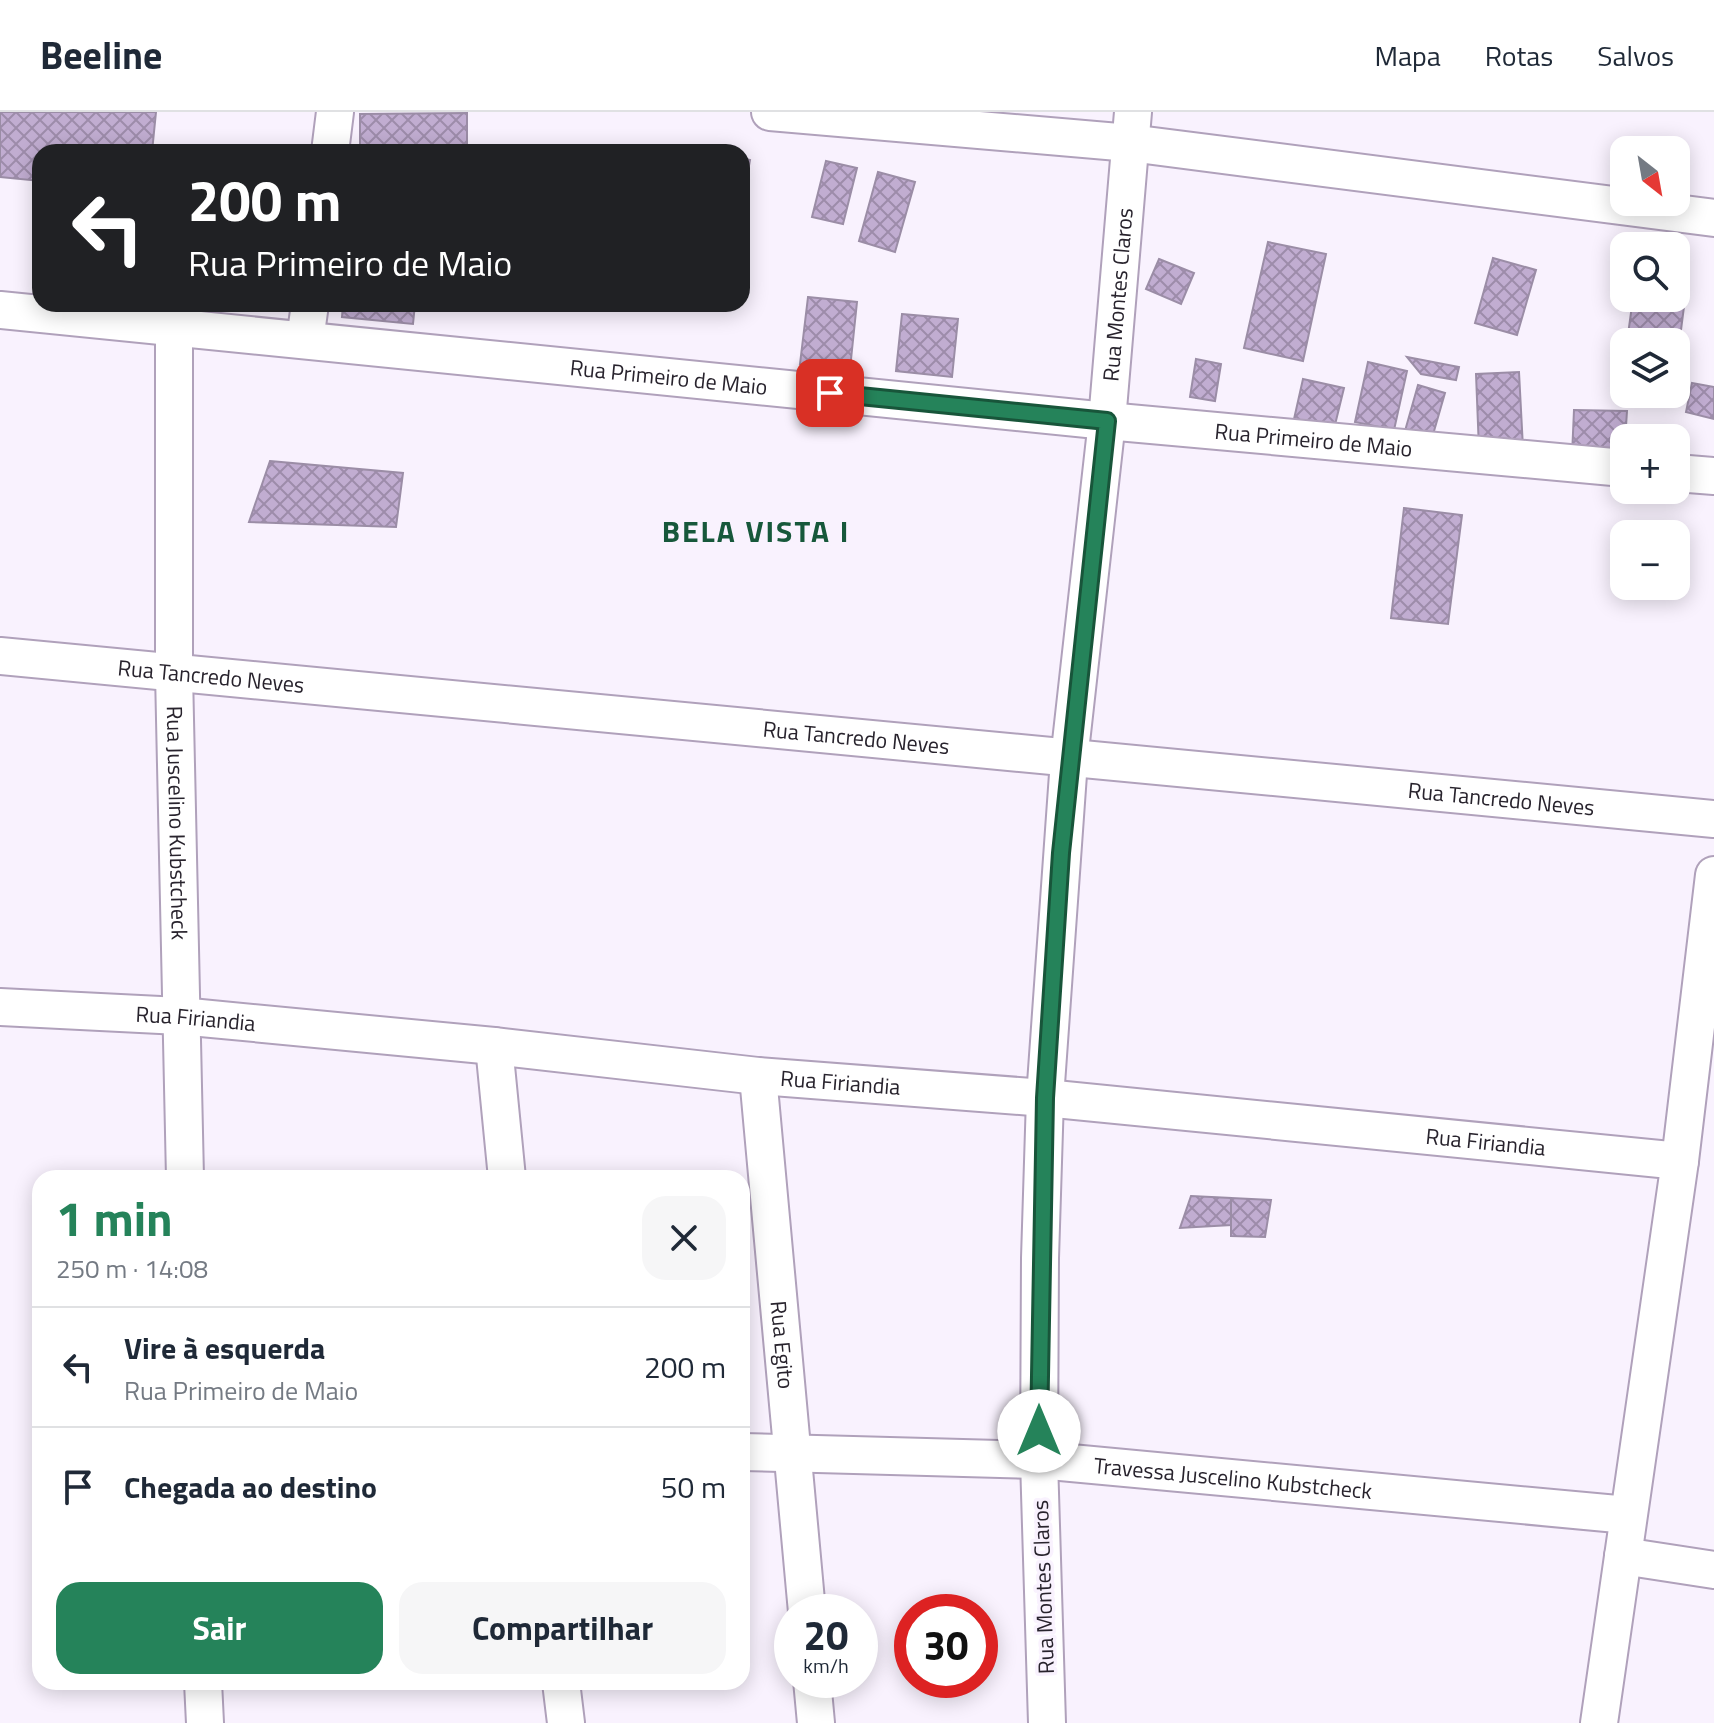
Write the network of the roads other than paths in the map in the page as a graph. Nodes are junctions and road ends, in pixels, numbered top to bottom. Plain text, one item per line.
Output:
1 (335, 112) edge
2 (770, 112) edge
3 (1131, 128) edge
4 (331, 144) edge
5 (1714, 218) edge
6 (0, 310) edge
7 (309, 312) edge
8 (174, 325) junction
9 (305, 340) junction
10 (1107, 421) junction
11 (1610, 467) edge
12 (1690, 474) edge
13 (1714, 476) edge
14 (0, 656) edge
15 (174, 673) junction
16 (1069, 760) junction
17 (1714, 819) edge
18 (1714, 875) edge
19 (0, 1007) edge
20 (180, 1016) junction
21 (494, 1046) junction
22 (758, 1076) junction
23 (1045, 1098) junction
24 (1680, 1161) junction
25 (185, 1170) edge
26 (506, 1170) edge
27 (750, 1452) edge
28 (793, 1455) junction
29 (1039, 1460) junction
30 (1628, 1515) junction
31 (1623, 1556) junction
32 (1714, 1570) edge
33 (805, 1594) edge
34 (203, 1690) edge
35 (562, 1690) edge
36 (814, 1698) edge
37 (205, 1723) edge
38 (566, 1723) edge
39 (816, 1723) edge
40 (1047, 1723) edge
41 (1599, 1723) edge

1 - 4 street
2 - 3 street
3 - 5 street
3 - 10 street, Rua Montes Claros
6 - 8 street, Rua Primeiro de Maio
7 - 9 street
8 - 9 street, Rua Primeiro de Maio
8 - 15 street, Rua Juscelino Kubstcheck
9 - 10 street, Rua Primeiro de Maio
10 - 11 street, Rua Primeiro de Maio
10 - 16 street, Rua Montes Claros
12 - 13 street
14 - 15 street, Rua Tancredo Neves
15 - 16 street, Rua Tancredo Neves
15 - 20 street, Rua Juscelino Kubstcheck
16 - 17 street, Rua Tancredo Neves
16 - 23 street, Rua Montes Claros
18 - 24 street
19 - 20 street, Rua Firiandia
20 - 21 street, Rua Firiandia
20 - 25 street, Rua Juscelino Kubstcheck
21 - 22 street, Rua Firiandia
21 - 26 street
22 - 23 street, Rua Firiandia
22 - 28 street, Rua Egito
23 - 24 street, Rua Firiandia
23 - 29 street, Rua Montes Claros
24 - 30 street
27 - 28 street, Travessa Juscelino Kubstcheck
28 - 29 street, Travessa Juscelino Kubstcheck
28 - 33 street, Rua Egito
29 - 30 street, Travessa Juscelino Kubstcheck
29 - 40 street, Rua Montes Claros
30 - 31 street
31 - 32 street
31 - 41 street
34 - 37 street
35 - 38 street
36 - 39 street

